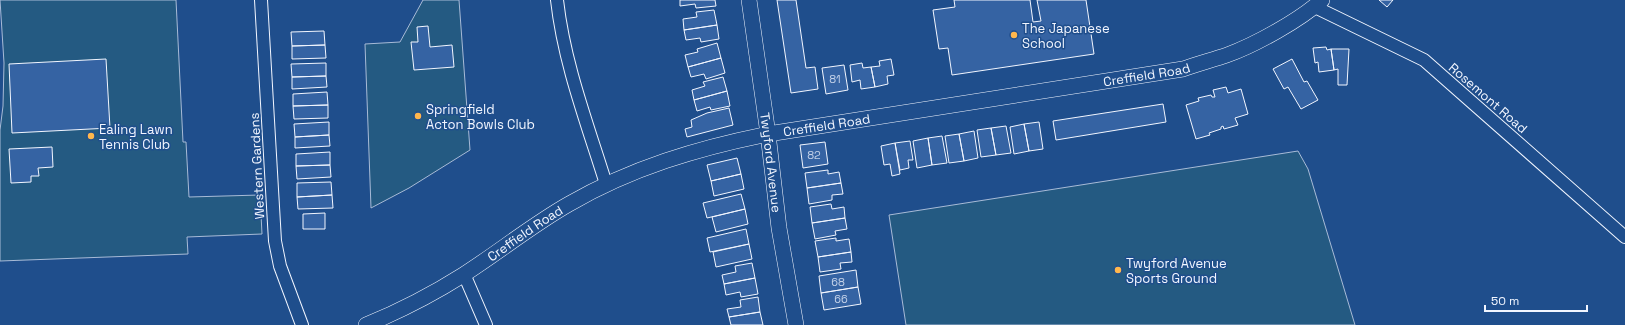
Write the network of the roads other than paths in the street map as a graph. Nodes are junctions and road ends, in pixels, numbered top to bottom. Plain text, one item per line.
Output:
1 (261, 0) edge
2 (557, 0) edge
3 (749, 0) edge
4 (1319, 3) edge
5 (768, 134) junction
6 (606, 184) junction
7 (1625, 237) edge
8 (464, 274) junction
9 (302, 325) edge
10 (366, 325) edge
11 (486, 325) edge
12 (796, 325) edge

1 - 9 street, Western Gardens
2 - 6 street
3 - 5 street, Twyford Avenue
4 - 5 street, Creffield Road
4 - 7 street, Rosemont Road
5 - 6 street, Creffield Road
5 - 12 street, Twyford Avenue
6 - 8 street, Creffield Road
8 - 10 street, Creffield Road
8 - 11 street

